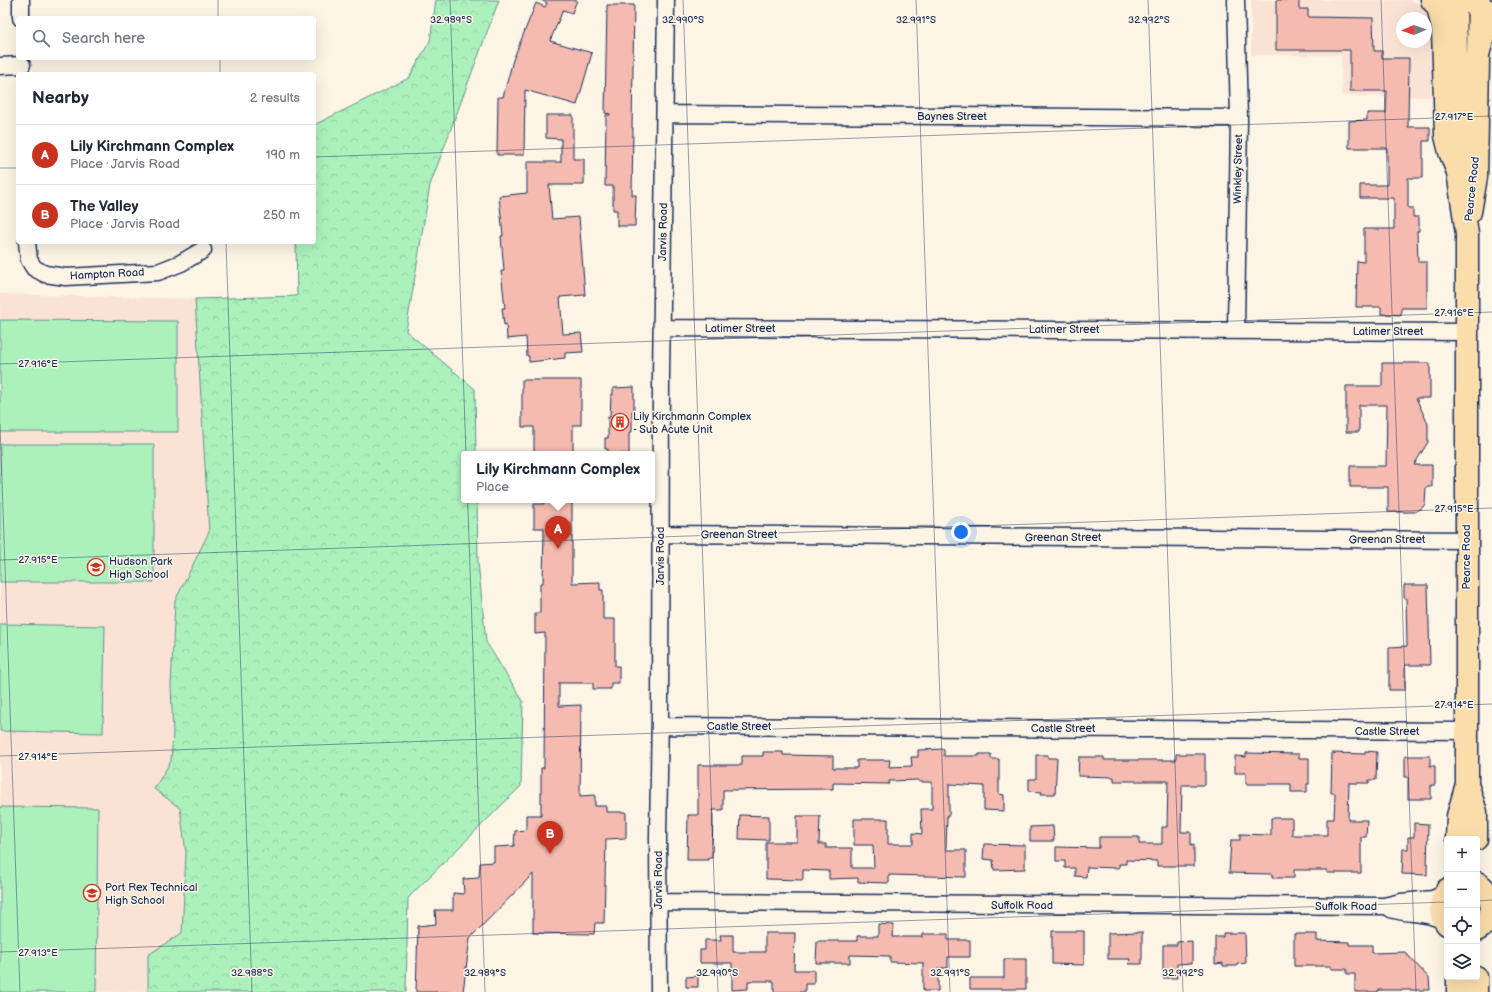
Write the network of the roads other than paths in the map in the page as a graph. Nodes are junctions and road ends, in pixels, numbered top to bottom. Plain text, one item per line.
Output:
1 (21, 0) edge
2 (666, 0) edge
3 (1432, 0) edge
4 (1455, 0) edge
5 (1237, 4) edge
6 (1482, 9) edge
7 (21, 16) edge
8 (0, 66) edge
9 (22, 66) edge
10 (665, 114) junction
11 (1239, 118) junction
12 (1458, 172) junction
13 (1467, 234) junction
14 (27, 244) edge
15 (203, 250) dead end
16 (662, 328) junction
17 (1236, 330) junction
18 (1467, 332) junction
19 (660, 534) junction
20 (1466, 540) junction
21 (660, 726) junction
22 (1466, 731) junction
23 (1467, 784) junction
24 (1457, 836) edge
25 (1476, 836) edge
26 (1479, 872) edge
27 (1444, 892) edge
28 (1444, 896) edge
29 (1486, 896) edge
30 (659, 902) junction
31 (1384, 906) junction
32 (1444, 919) edge
33 (1444, 922) edge
34 (1480, 932) edge
35 (1458, 980) edge
36 (1476, 980) edge
37 (659, 992) edge
38 (1458, 992) edge
39 (1476, 992) edge

1 - 7 street
2 - 10 street, Jarvis Road
3 - 12 main road
4 - 12 main road, Pearce Road
5 - 11 street, Winkley Street
6 - 13 main road, Pearce Road
8 - 9 street
10 - 11 street, Baynes Street
10 - 16 street, Jarvis Road
11 - 17 street, Winkley Street
12 - 13 main road, Pearce Road
13 - 18 main road, Pearce Road
14 - 15 street, Hampton Road
16 - 17 street, Latimer Street
16 - 19 street, Jarvis Road
17 - 18 street, Latimer Street
18 - 20 main road, Pearce Road
19 - 20 street, Greenan Street
19 - 21 street, Jarvis Road
20 - 22 main road, Pearce Road
21 - 22 street, Castle Street
21 - 30 street, Jarvis Road
22 - 23 main road, Pearce Road
23 - 24 main road, Pearce Road
23 - 25 main road, Pearce Road
26 - 29 main road
27 - 31 street, Suffolk Road
28 - 32 main road
29 - 34 main road
30 - 31 street, Suffolk Road
30 - 37 street, Jarvis Road
31 - 33 street, Suffolk Road
35 - 38 main road
36 - 39 main road

